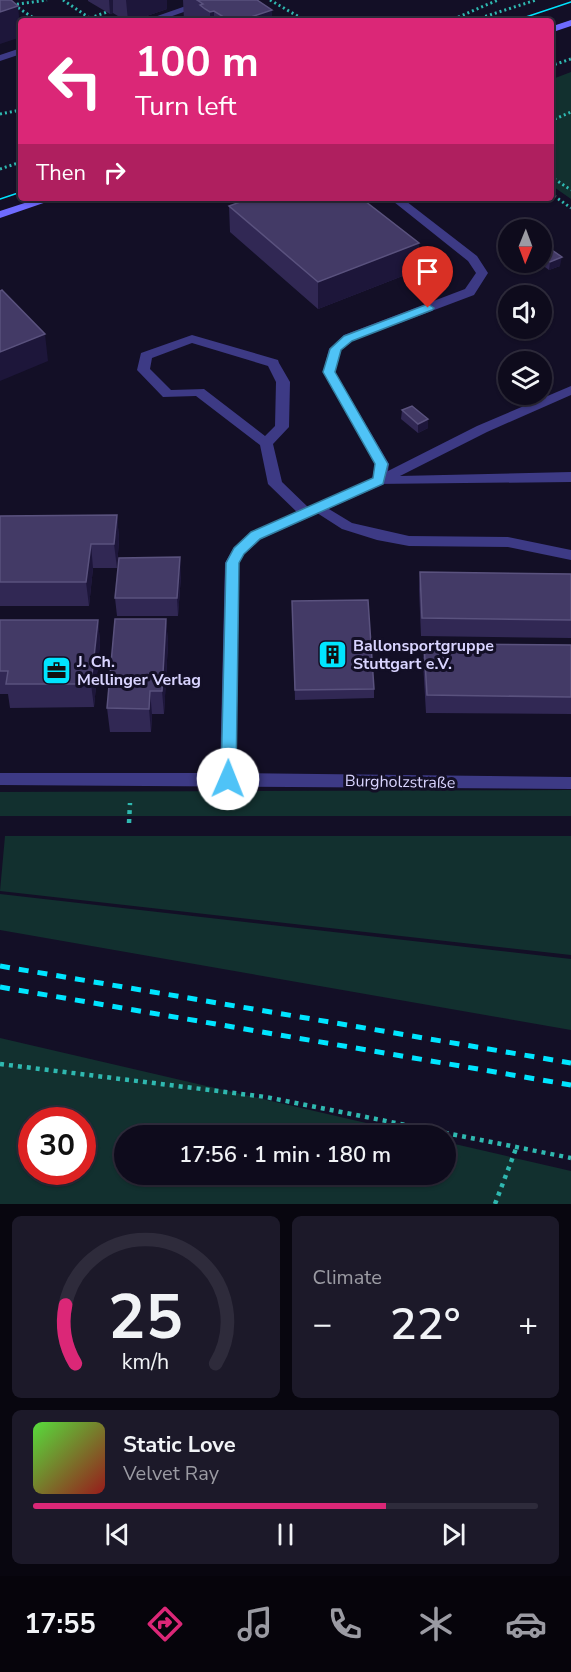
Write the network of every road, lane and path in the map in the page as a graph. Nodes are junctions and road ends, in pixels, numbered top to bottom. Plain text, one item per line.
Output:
1 (47, 0) edge
2 (63, 0) edge
3 (177, 0) edge
4 (213, 0) edge
5 (270, 0) edge
6 (498, 0) edge
7 (536, 0) edge
8 (14, 5) junction
9 (7, 6) edge
10 (190, 8) junction
11 (107, 12) dead end
12 (33, 18) edge
13 (90, 18) joint
14 (158, 18) edge
15 (301, 18) edge
16 (456, 18) edge
17 (480, 18) edge
18 (571, 23) edge
19 (554, 29) edge
20 (18, 52) edge
21 (0, 58) edge
22 (571, 59) edge
23 (554, 65) edge
24 (18, 111) edge
25 (571, 112) edge
26 (0, 114) edge
27 (554, 119) edge
28 (18, 163) edge
29 (0, 169) edge
30 (554, 179) edge
31 (571, 190) edge
32 (554, 197) edge
33 (42, 201) edge
34 (398, 201) edge
35 (571, 208) edge
36 (0, 215) edge
37 (571, 390) edge
38 (266, 443) junction
39 (571, 477) edge
40 (379, 481) junction
41 (313, 511) junction
42 (571, 555) edge
43 (0, 779) edge
44 (228, 779) junction
45 (571, 783) edge
46 (0, 1064) edge
47 (517, 1146) junction
48 (571, 1158) edge
49 (495, 1204) edge

1 - 8 path
2 - 13 path
3 - 10 street
4 - 10 street
5 - 15 path
6 - 16 path
7 - 17 path
8 - 9 path
8 - 12 path
10 - 14 street
11 - 13 path
18 - 19 main road
20 - 21 street
22 - 23 path
24 - 26 path
25 - 27 path
28 - 29 path
30 - 31 path
32 - 35 path
33 - 36 main road
34 - 40 street
37 - 40 street
38 - 38 street
38 - 41 street
39 - 40 street
40 - 41 street
41 - 42 street
41 - 44 street
43 - 44 street, Burgholzstraße
44 - 45 street, Burgholzstraße
46 - 47 path
47 - 48 path
47 - 49 path

